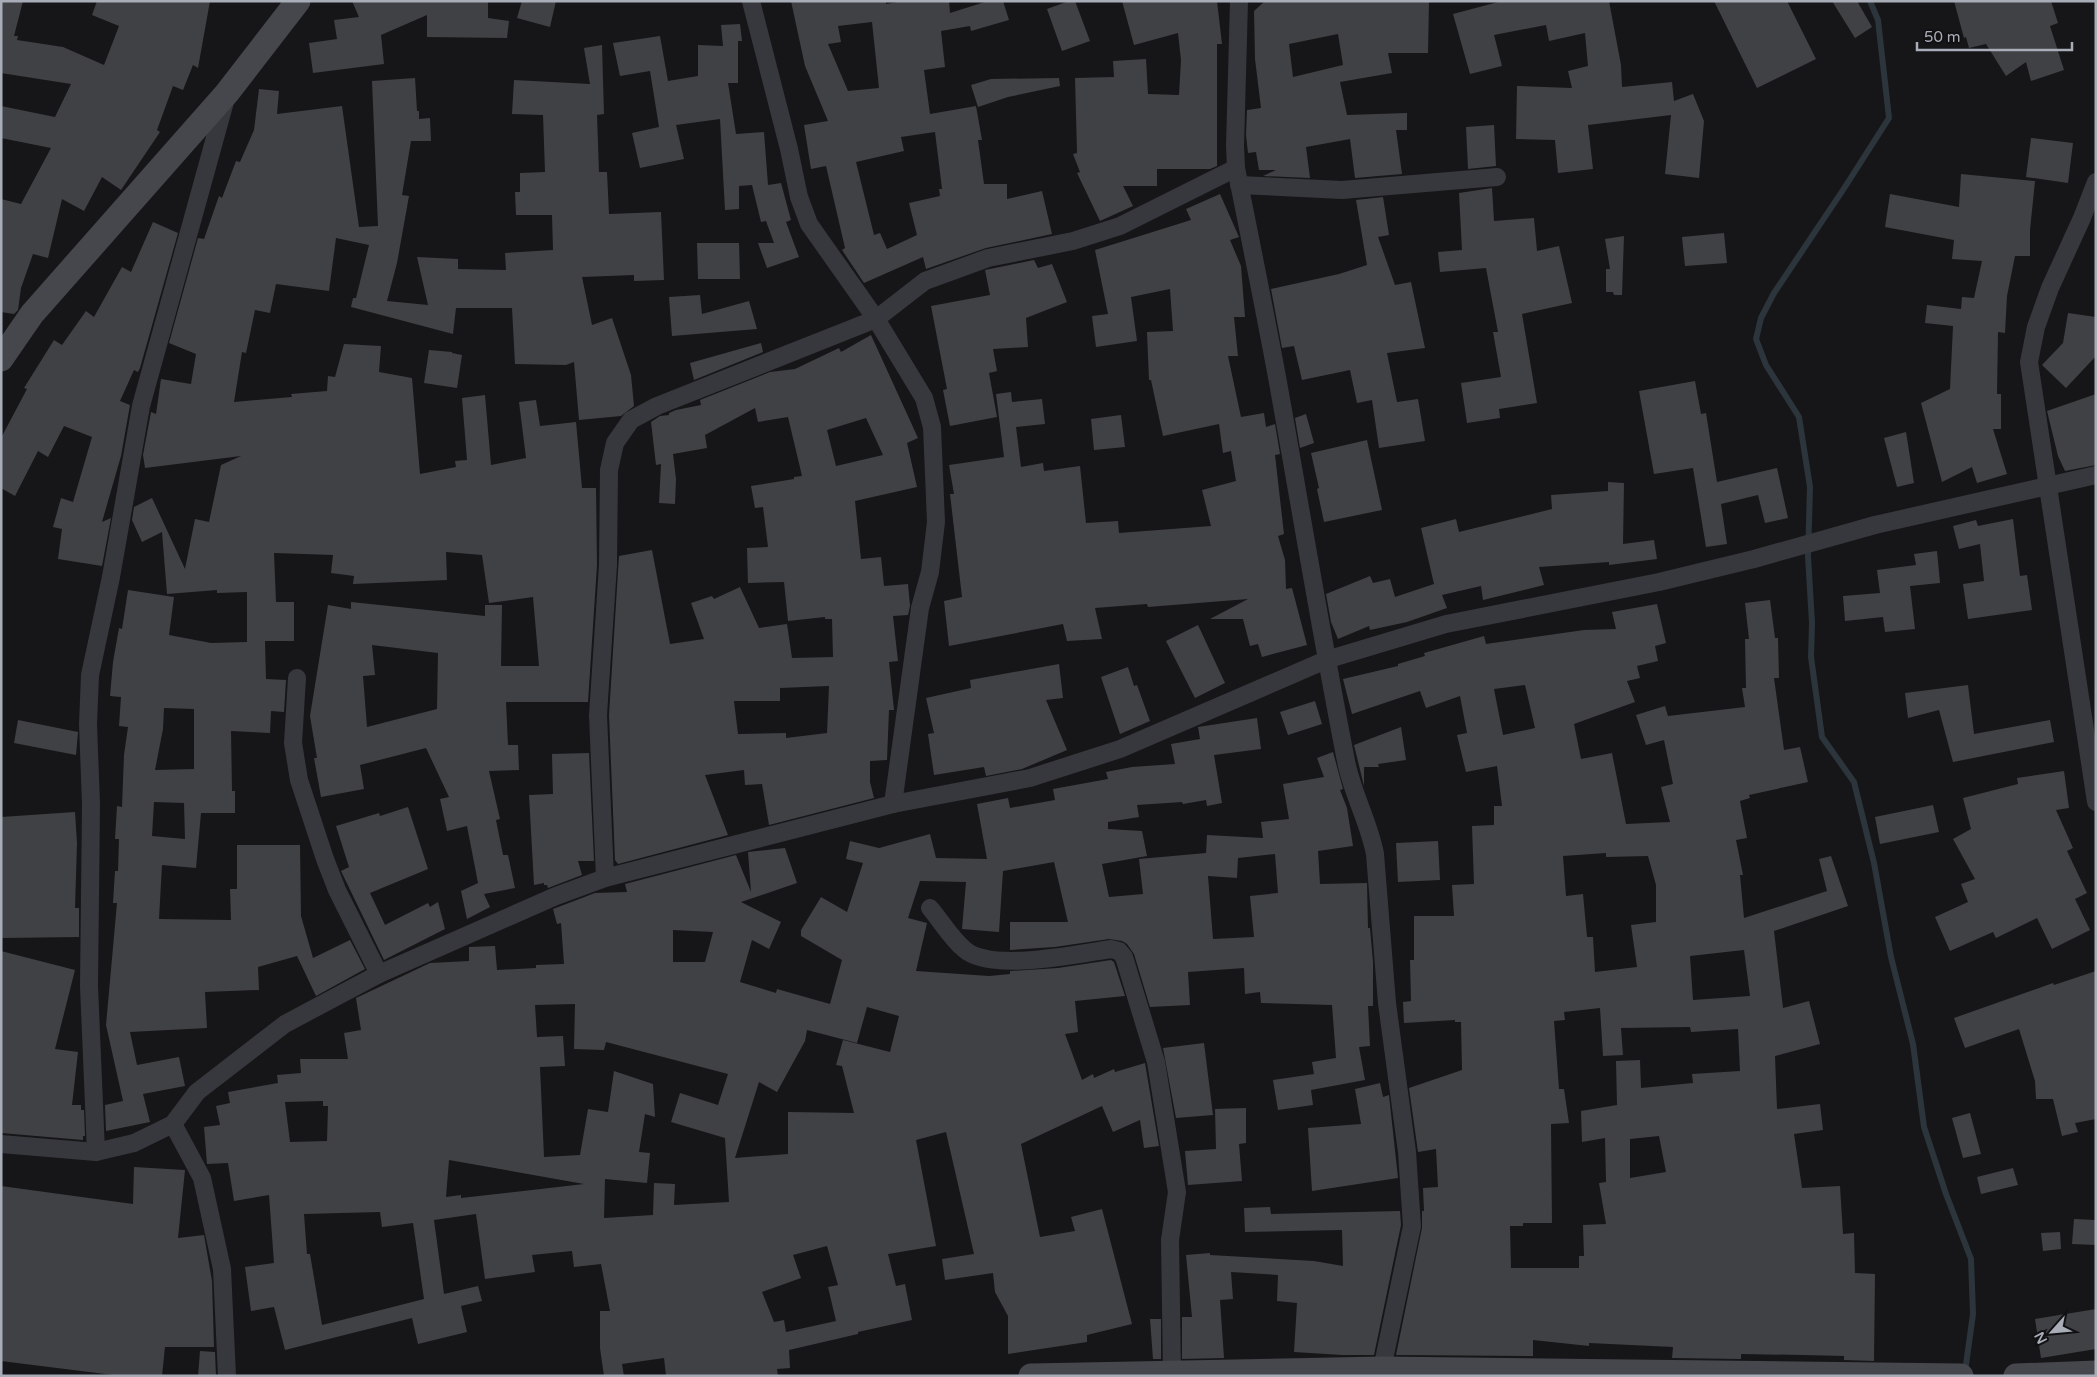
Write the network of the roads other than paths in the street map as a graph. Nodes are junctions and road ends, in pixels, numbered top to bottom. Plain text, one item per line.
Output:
1 (298, 1) edge
2 (751, 1) edge
3 (1239, 1) edge
4 (227, 93) junction
5 (1238, 177) junction
6 (1497, 177) dead end
7 (2096, 182) edge
8 (876, 319) junction
9 (1, 359) edge
10 (2096, 476) edge
11 (2048, 487) junction
12 (1326, 660) junction
13 (297, 678) dead end
14 (2096, 802) edge
15 (892, 804) junction
16 (605, 878) junction
17 (930, 908) dead end
18 (379, 974) junction
19 (173, 1124) junction
20 (1, 1144) edge
21 (96, 1152) junction
22 (1382, 1369) junction
23 (1172, 1373) junction
24 (1250, 1374) edge
25 (2096, 1374) edge
26 (226, 1376) edge
27 (1031, 1376) edge
28 (1894, 1376) edge
29 (1961, 1376) edge
30 (2016, 1376) edge

1 - 4 main road
2 - 8 street
3 - 5 street
4 - 9 main road
4 - 21 street
5 - 6 street
5 - 8 street
5 - 12 street
7 - 11 street
8 - 15 street
8 - 16 street
10 - 11 street
11 - 12 street
11 - 14 street
12 - 15 street
12 - 22 street
13 - 18 street
15 - 16 street
16 - 18 street
17 - 23 street
18 - 19 street
19 - 21 street
19 - 26 street
20 - 21 street
22 - 24 main road
22 - 28 main road
23 - 24 main road
23 - 27 main road
25 - 30 main road
28 - 29 main road

